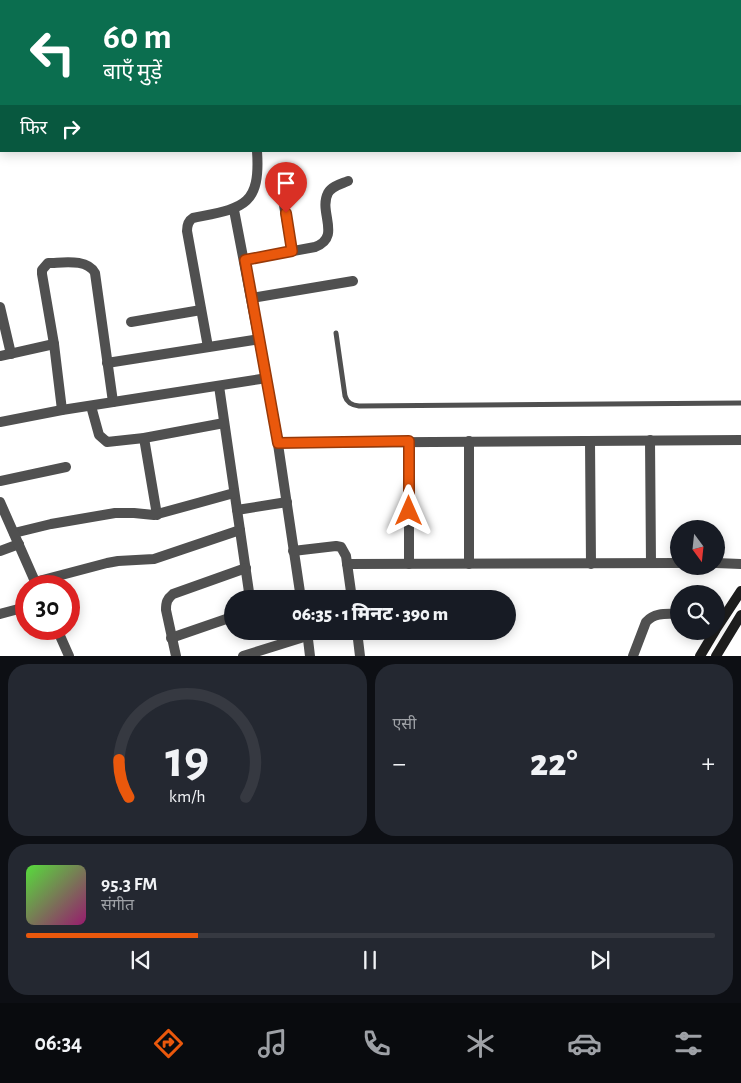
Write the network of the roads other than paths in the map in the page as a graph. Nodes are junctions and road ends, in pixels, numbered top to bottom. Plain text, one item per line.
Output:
1 (257, 152) edge
2 (348, 181) dead end
3 (282, 194) dead end
4 (234, 210) junction
5 (292, 251) junction
6 (245, 260) junction
7 (353, 281) dead end
8 (252, 298) junction
9 (0, 307) edge
10 (201, 310) junction
11 (131, 322) dead end
12 (336, 333) dead end
13 (260, 339) junction
14 (54, 344) junction
15 (208, 347) junction
16 (11, 354) junction
17 (0, 356) edge
18 (107, 364) junction
19 (267, 378) junction
20 (219, 386) junction
21 (114, 402) junction
22 (741, 404) edge
23 (91, 406) junction
24 (62, 410) junction
25 (0, 422) edge
26 (224, 424) junction
27 (144, 438) junction
28 (590, 440) junction
29 (650, 440) junction
30 (741, 440) edge
31 (409, 441) junction
32 (469, 441) junction
33 (278, 443) junction
34 (66, 468) dead end
35 (0, 481) edge
36 (234, 493) junction
37 (0, 502) edge
38 (286, 502) junction
39 (237, 510) junction
40 (157, 514) junction
41 (240, 530) junction
42 (14, 533) junction
43 (19, 544) junction
44 (293, 551) junction
45 (0, 552) edge
46 (670, 563) edge
47 (347, 564) junction
48 (409, 564) junction
49 (469, 564) junction
50 (591, 564) junction
51 (652, 564) junction
52 (725, 564) edge
53 (741, 564) edge
54 (246, 568) junction
55 (32, 575) edge
56 (66, 575) edge
57 (249, 590) edge
58 (297, 590) edge
59 (351, 590) edge
60 (741, 591) edge
61 (15, 610) edge
62 (725, 610) edge
63 (0, 614) edge
64 (670, 614) edge
65 (741, 615) edge
66 (224, 620) edge
67 (171, 638) junction
68 (62, 640) edge
69 (287, 640) edge
70 (308, 640) edge
71 (358, 640) edge
72 (710, 640) edge
73 (244, 655) edge
74 (69, 656) edge
75 (176, 656) edge
76 (310, 656) edge
77 (360, 656) edge
78 (633, 656) edge
79 (700, 656) edge
80 (716, 656) edge

1 - 4 street
2 - 5 street
3 - 5 street
4 - 6 street
4 - 10 street
5 - 6 street
6 - 8 street
7 - 8 street
8 - 13 street
9 - 16 street
10 - 11 street
10 - 15 street
12 - 22 lane
13 - 15 street
13 - 19 street
14 - 16 street
14 - 18 street
14 - 24 street
15 - 18 street
16 - 17 street
18 - 21 street
19 - 20 street
19 - 33 street
20 - 21 street
20 - 26 street
21 - 23 street
23 - 24 street
23 - 27 street
24 - 25 street
26 - 27 street
26 - 36 street
27 - 40 street
28 - 29 street
28 - 32 street
28 - 50 street
29 - 30 street
29 - 51 street
31 - 32 street
31 - 33 street
31 - 48 street
32 - 49 street
33 - 38 street
34 - 35 street
36 - 39 street
36 - 40 street
37 - 42 street
38 - 39 street
38 - 44 street
39 - 41 street
40 - 42 street
41 - 54 street
41 - 56 street
42 - 43 street
43 - 45 street
43 - 55 street
44 - 47 street
44 - 58 street
46 - 51 street
47 - 48 street
47 - 59 street
48 - 49 street
49 - 50 street
50 - 51 street
52 - 53 street
54 - 57 street
54 - 67 street
60 - 62 main road
61 - 63 street
64 - 78 street
65 - 80 main road
66 - 67 street
67 - 75 street
68 - 74 street
69 - 73 street
70 - 76 street
71 - 77 street
72 - 79 main road

